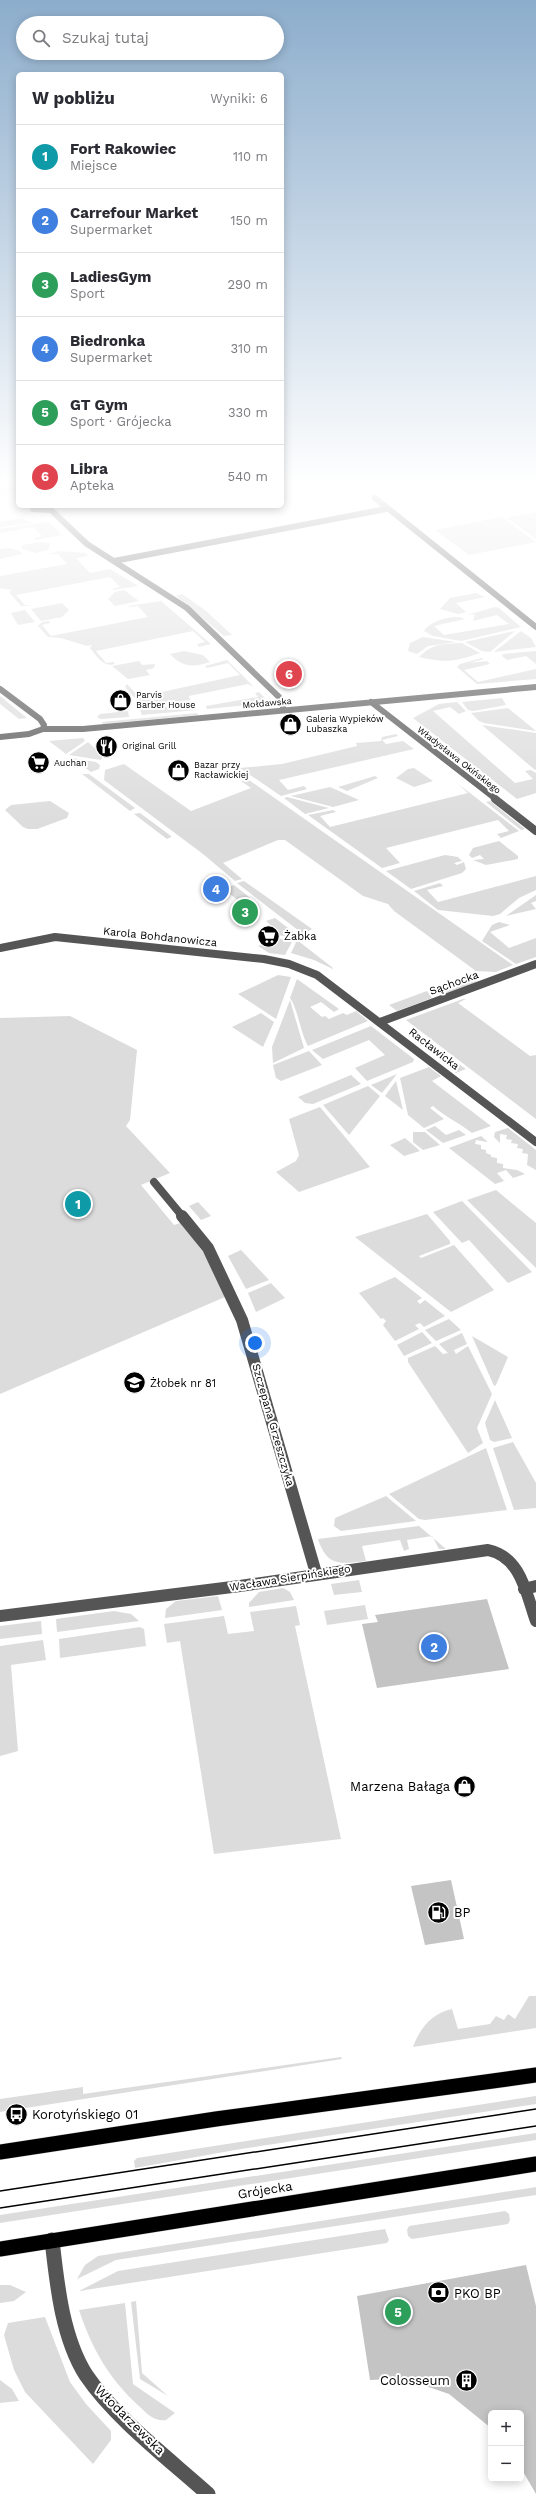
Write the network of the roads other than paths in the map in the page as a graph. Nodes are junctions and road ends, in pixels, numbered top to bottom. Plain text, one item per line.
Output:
1 (176, 600) edge
2 (502, 600) edge
3 (536, 627) edge
4 (536, 687) edge
5 (0, 689) edge
6 (371, 702) junction
7 (284, 710) junction
8 (43, 729) junction
9 (0, 737) edge
10 (536, 831) edge
11 (0, 948) edge
12 (536, 964) edge
13 (317, 975) joint
14 (380, 1022) junction
15 (536, 1142) edge
16 (154, 1182) dead end
17 (316, 1573) junction
18 (536, 1586) edge
19 (524, 1589) junction
20 (0, 1616) edge
21 (536, 1621) edge
22 (536, 2076) edge
23 (0, 2152) edge
24 (536, 2164) edge
25 (52, 2240) junction
26 (0, 2249) edge
27 (208, 2494) edge

1 - 7 street
2 - 3 street
4 - 6 street, Mołdawska
5 - 8 street
6 - 7 street, Mołdawska
6 - 10 street, Władysława Okińskiego
7 - 8 street, Mołdawska
8 - 9 street, Mołdawska
11 - 13 street, Karola Bohdanowicza
12 - 14 street, Sąchocka
13 - 14 street, Racławicka
14 - 15 street, Racławicka
16 - 17 street, Szczepana Grzeszczyka
17 - 19 street, Wacława Sierpińskiego
17 - 20 street, Wacława Sierpińskiego
18 - 19 street
19 - 21 street, Wacława Sierpińskiego
22 - 23 main road
24 - 25 main road, Grójecka
25 - 26 main road, Grójecka
25 - 27 street, Włodarzewska

